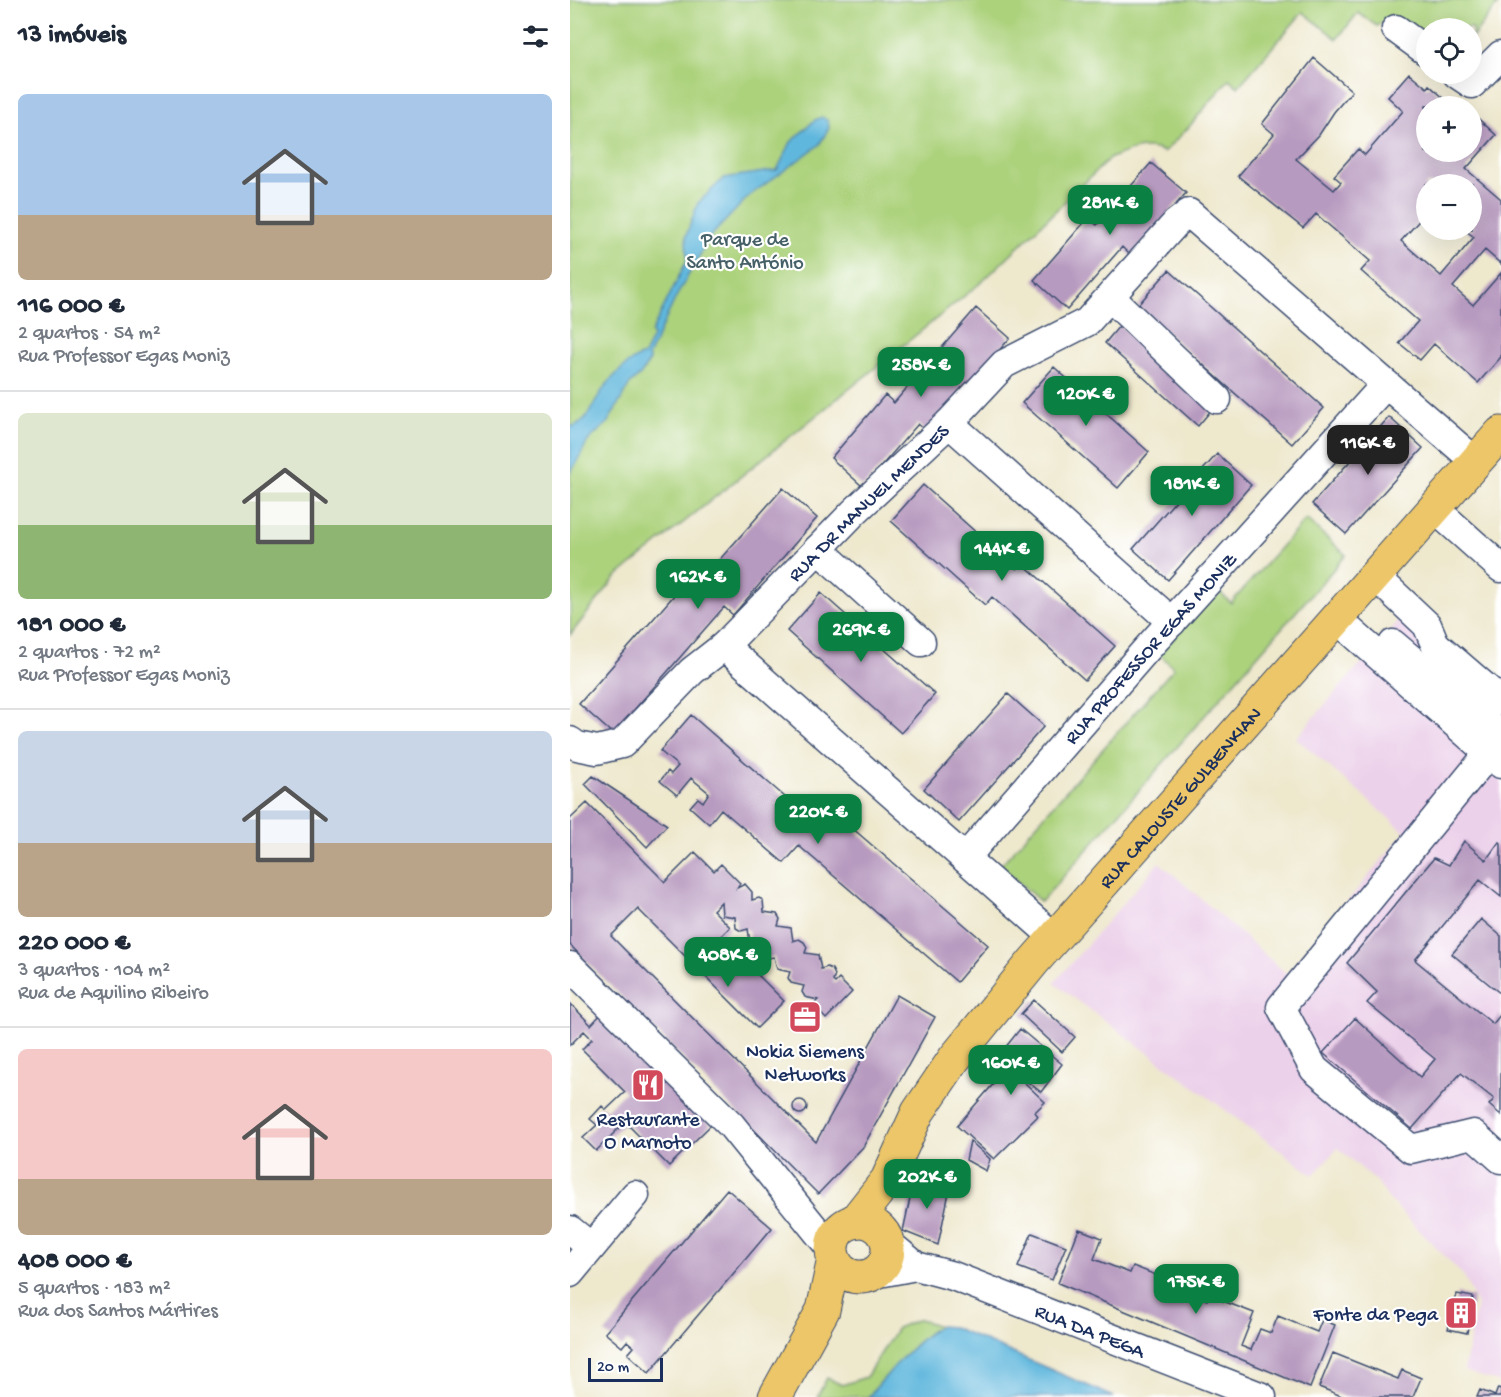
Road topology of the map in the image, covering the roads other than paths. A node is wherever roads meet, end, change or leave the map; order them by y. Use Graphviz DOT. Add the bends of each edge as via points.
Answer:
graph roads {
  1 [pos="1396,29"];
  2 [pos="1416,44"];
  3 [pos="1501,55"];
  4 [pos="1482,74"];
  5 [pos="1111,297"];
  6 [pos="1386,384"];
  7 [pos="1216,399"];
  8 [pos="950,423"];
  9 [pos="1501,433"];
  10 [pos="1476,462"];
  11 [pos="1435,509"];
  12 [pos="818,549"];
  13 [pos="1497,556"];
  14 [pos="1376,578"];
  15 [pos="1338,619"];
  16 [pos="1172,622"];
  17 [pos="1384,637"];
  18 [pos="921,642"];
  19 [pos="724,646"];
  20 [pos="1501,701"];
  21 [pos="570,741"];
  22 [pos="1497,751"];
  23 [pos="965,858"];
  24 [pos="1054,937"];
  25 [pos="570,966"];
  26 [pos="1501,1159"];
  27 [pos="887,1180"];
  28 [pos="635,1195"];
  29 [pos="580,1239"];
  30 [pos="841,1239"];
  31 [pos="886,1239"];
  32 [pos="916,1266"];
  33 [pos="570,1273"];
  34 [pos="870,1275"];
  35 [pos="823,1310"];
  36 [pos="776,1397"];
  37 [pos="1262,1397"];
  1 -- 2 [label="street"];
  3 -- 4 [label="street"];
  5 -- 6 [label="street, RUA DR MANUEL MENDES" via="1189,213"];
  5 -- 7 [label="street"];
  5 -- 8 [label="street, RUA DR MANUEL MENDES" via="1087,322 1004,364"];
  6 -- 10 [label="street"];
  6 -- 16 [label="street, RUA PROFESSOR EGAS MONIZ"];
  8 -- 12 [label="street, RUA DR MANUEL MENDES"];
  8 -- 16 [label="street"];
  9 -- 10 [label="main road, RUA CALOUSTE GULBENKIAN"];
  10 -- 11 [label="main road, RUA CALOUSTE GULBENKIAN"];
  11 -- 13 [label="street"];
  11 -- 14 [label="main road, RUA CALOUSTE GULBENKIAN"];
  12 -- 18 [label="street"];
  12 -- 19 [label="street, RUA DR MANUEL MENDES"];
  14 -- 15 [label="main road, RUA CALOUSTE GULBENKIAN"];
  14 -- 20 [label="street" via="1427,625 1435,644"];
  15 -- 22 [label="street"];
  15 -- 24 [label="main road, RUA CALOUSTE GULBENKIAN"];
  16 -- 23 [label="street, RUA PROFESSOR EGAS MONIZ"];
  17 -- 22 [label="street"];
  19 -- 21 [label="street, RUA DR MANUEL MENDES" via="692,671 622,744 597,750"];
  19 -- 23 [label="street"];
  22 -- 26 [label="street" via="1281,1007 1314,1069 1411,1149 1473,1134"];
  23 -- 24 [label="street"];
  24 -- 27 [label="main road, RUA CALOUSTE GULBENKIAN" via="954,1059 918,1112"];
  25 -- 30 [label="street" via="731,1125 800,1207"];
  27 -- 30 [label="main road, RUA CALOUSTE GULBENKIAN"];
  27 -- 31 [label="main road, RUA CALOUSTE GULBENKIAN"];
  28 -- 29 [label="street"];
  29 -- 33 [label="street"];
  30 -- 31 [label="main road" via="871,1223"];
  30 -- 34 [label="main road" via="846,1274"];
  30 -- 35 [label="main road"];
  31 -- 32 [label="street, RUA DA PEGA"];
  31 -- 34 [label="main road" via="886,1261"];
  32 -- 34 [label="street, RUA DA PEGA"];
  32 -- 37 [label="street, RUA DA PEGA" via="953,1276"];
  34 -- 35 [label="main road"];
  35 -- 36 [label="main road"];
}
